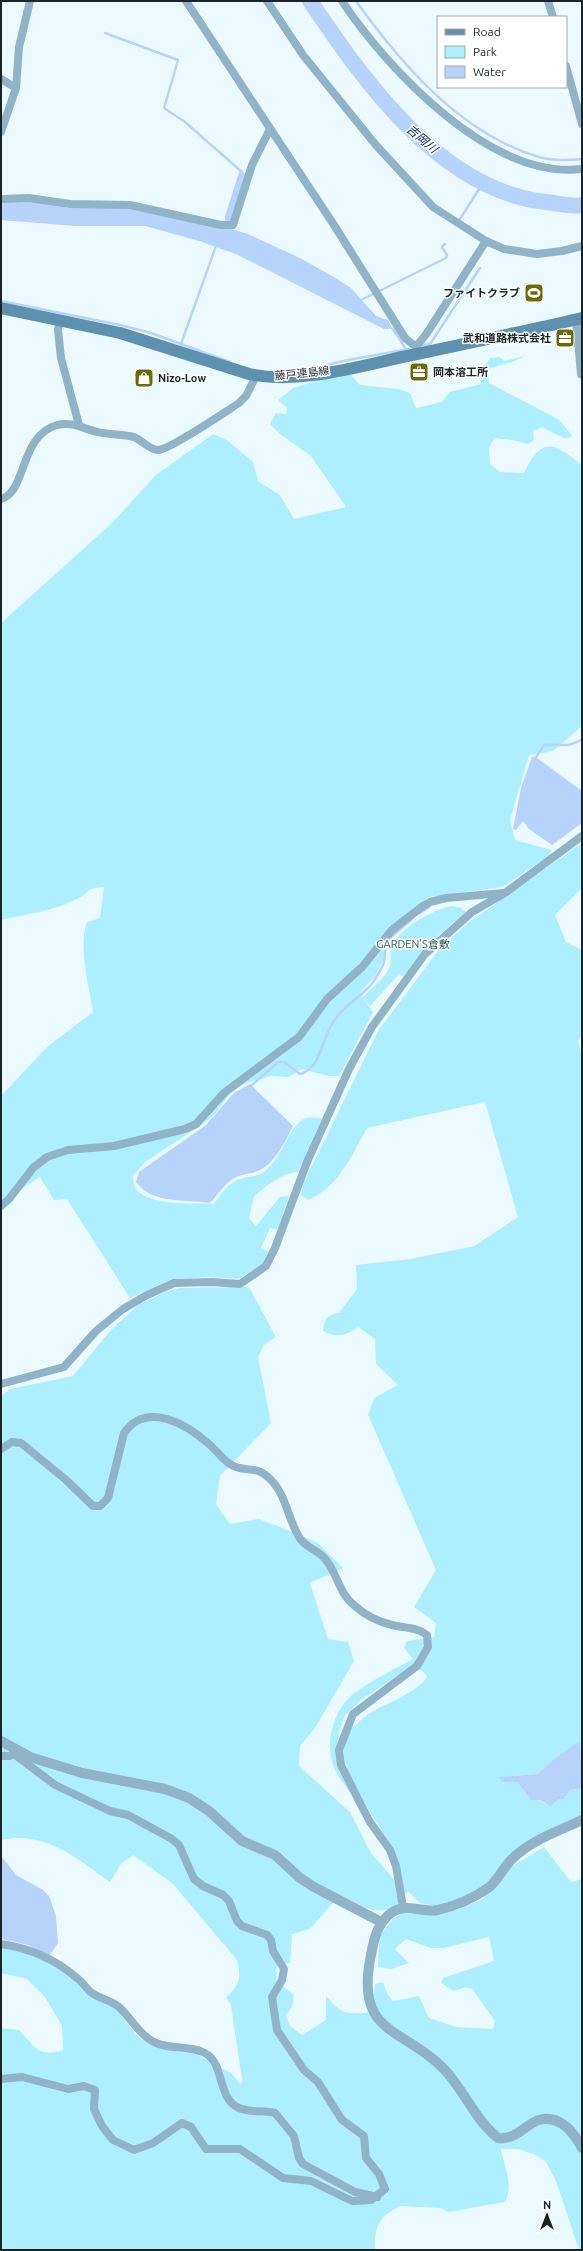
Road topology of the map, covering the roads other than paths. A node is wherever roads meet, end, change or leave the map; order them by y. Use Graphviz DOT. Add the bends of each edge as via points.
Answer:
graph roads {
  1 [pos="30,1"];
  2 [pos="186,1"];
  3 [pos="266,1"];
  4 [pos="342,1"];
  5 [pos="548,1"];
  6 [pos="553,16"];
  7 [pos="567,70"];
  8 [pos="1,79"];
  9 [pos="16,88"];
  10 [pos="582,124"];
  11 [pos="270,129"];
  12 [pos="1,132"];
  13 [pos="582,169"];
  14 [pos="1,199"];
  15 [pos="486,241"];
  16 [pos="582,246"];
  17 [pos="1,308"];
  18 [pos="579,318"];
  19 [pos="60,320"];
  20 [pos="417,350"];
  21 [pos="582,374"];
  22 [pos="256,376"];
  23 [pos="79,425"];
  24 [pos="1,499"];
  25 [pos="582,836"];
  26 [pos="506,893"];
  27 [pos="1,1206"];
  28 [pos="1,1384"];
  29 [pos="1,1449"];
  30 [pos="1,1741"];
  31 [pos="15,1752"];
  32 [pos="1,1756"];
  33 [pos="582,1820"];
  34 [pos="403,1907"];
  35 [pos="381,1922"];
  36 [pos="1,1944"];
  37 [pos="1,2079"];
  38 [pos="582,2148"];
  39 [pos="378,2197"];
  1 -- 9 [label="street" via="19,47"];
  2 -- 11 [label="street"];
  3 -- 15 [label="street" via="303,55 407,180 433,207"];
  4 -- 13 [label="street" via="384,56 427,98 477,138 508,156 536,166 567,171"];
  5 -- 6 [label="street"];
  7 -- 10 [label="street"];
  8 -- 9 [label="street"];
  9 -- 12 [label="street"];
  11 -- 14 [label="street" via="252,166 233,225 130,205 70,204 29,198"];
  11 -- 20 [label="street" via="405,338"];
  15 -- 16 [label="street" via="504,250 537,254"];
  15 -- 20 [label="street"];
  17 -- 19 [label="main road, 藤戸連島線"];
  18 -- 20 [label="main road, 藤戸連島線"];
  18 -- 21 [label="street"];
  19 -- 22 [label="main road, 藤戸連島線" via="147,340"];
  19 -- 23 [label="street" via="58,330 61,358"];
  20 -- 22 [label="main road, 藤戸連島線" via="307,375"];
  22 -- 23 [label="street" via="246,396 239,403 174,444 160,450 151,448 135,437 98,432"];
  23 -- 24 [label="street" via="58,425 44,431 30,450 16,487 6,498"];
  25 -- 26 [label="street"];
  26 -- 27 [label="street" via="446,898 423,906 392,930 362,967 327,999 299,1037 224,1093 196,1124 114,1146 68,1150 47,1157 33,1168 9,1200"];
  26 -- 28 [label="street" via="472,912 425,954 372,1027 349,1069 306,1162 266,1266 240,1284 174,1283 147,1295 123,1309 96,1331 64,1367"];
  29 -- 34 [label="street" via="12,1442 21,1443 66,1479 93,1506 100,1506 108,1498 124,1433 130,1425 156,1416 176,1421 209,1444 230,1464 239,1468 260,1470 272,1480 299,1537 326,1560 344,1596 355,1607 376,1620 421,1630 427,1635 428,1647 417,1666 353,1714 340,1750 341,1765 370,1822 390,1850 396,1866"];
  30 -- 31 [label="street"];
  31 -- 32 [label="street" via="10,1756"];
  31 -- 35 [label="street" via="82,1773 165,1789 189,1798 210,1810 242,1841 275,1855 314,1887"];
  31 -- 39 [label="street" via="55,1785 110,1811 128,1815 172,1839 179,1845 194,1879 226,1898 232,1914 242,1926 267,1935 284,1969 282,1980 272,1997 277,2030 304,2070 318,2082 342,2120 364,2136 366,2158 380,2174 385,2185 385,2189"];
  33 -- 34 [label="street" via="533,1844 511,1860 489,1888 436,1910"];
  34 -- 35 [label="street"];
  35 -- 38 [label="street" via="375,1935 369,1963 368,1991 374,2012 383,2026 444,2069 480,2119 498,2138 507,2139 539,2120 551,2120 564,2124 575,2135"];
  36 -- 39 [label="street" via="23,1947 68,1970 93,1994 118,2006 153,2042 199,2051 209,2056 229,2102 250,2111 275,2114 294,2136 303,2164 356,2192"];
  37 -- 39 [label="street" via="22,2077 62,2088 84,2086 95,2090 94,2109 102,2126 113,2140 134,2150 153,2143 182,2122 191,2128 206,2149 240,2149 283,2178 311,2181 352,2201 364,2202"];
}
